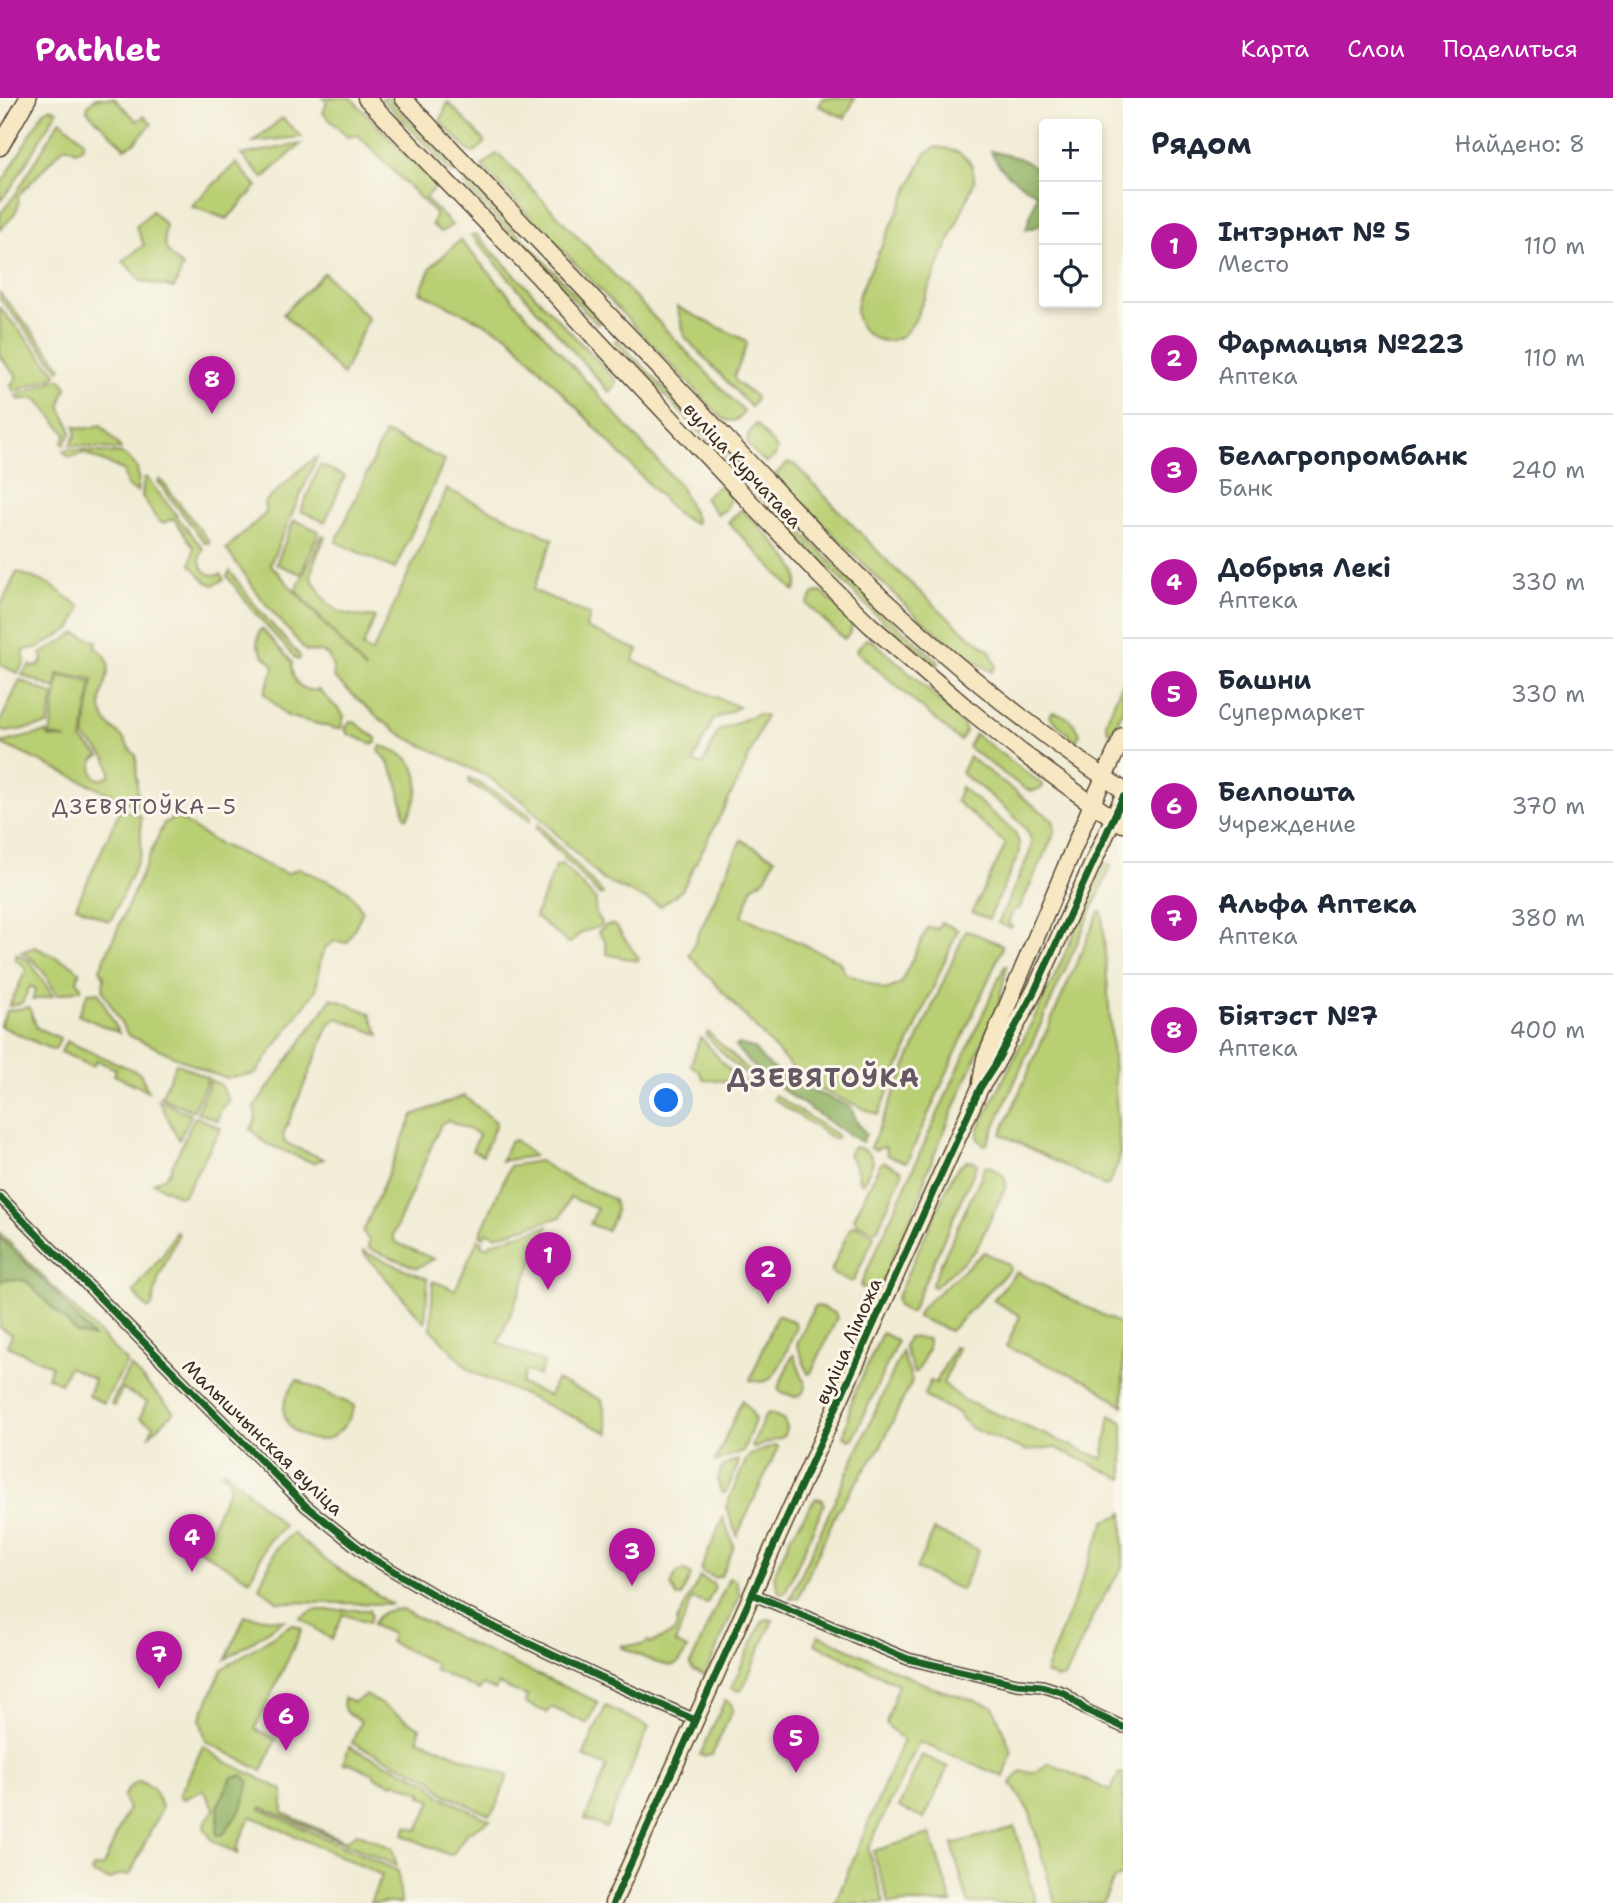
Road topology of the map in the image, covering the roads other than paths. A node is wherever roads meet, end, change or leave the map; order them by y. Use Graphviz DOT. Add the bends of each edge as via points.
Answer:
graph roads {
  1 [pos="28,98"];
  2 [pos="366,98"];
  3 [pos="403,98"];
  4 [pos="0,147"];
  5 [pos="617,322"];
  6 [pos="597,340"];
  7 [pos="1123,736"];
  8 [pos="1104,778"];
  9 [pos="1123,790"];
  10 [pos="1123,797"];
  11 [pos="1092,804"];
  12 [pos="1118,821"];
  13 [pos="980,1088"];
  14 [pos="0,1197"];
  15 [pos="752,1594"];
  16 [pos="695,1720"];
  17 [pos="1123,1727"];
  18 [pos="613,1903"];
  1 -- 4 [label="main road"];
  2 -- 6 [label="main road, вуліца Курчатава"];
  3 -- 5 [label="main road, вуліца Курчатава"];
  5 -- 6 [label="main road"];
  5 -- 8 [label="main road, вуліца Курчатава" via="887,604 978,682"];
  6 -- 11 [label="main road, вуліца Курчатава" via="870,625 1021,752"];
  7 -- 8 [label="main road, вуліца Ліможа"];
  8 -- 9 [label="main road, вуліца Курчатава"];
  8 -- 11 [label="main road, вуліца Ліможа"];
  10 -- 12 [label="main road, вуліца Ліможа"];
  11 -- 12 [label="main road, вуліца Курчатава"];
  11 -- 13 [label="main road, вуліца Ліможа" via="985,1059"];
  12 -- 13 [label="main road, вуліца Ліможа" via="1035,990"];
  13 -- 15 [label="main road, вуліца Ліможа"];
  14 -- 16 [label="street, Малышчынская вуліца" via="306,1506 370,1557 461,1611"];
  15 -- 16 [label="main road, вуліца Ліможа"];
  15 -- 17 [label="street" via="908,1659 1064,1693 1086,1710"];
  16 -- 18 [label="main road, вуліца Ліможа"];
}
